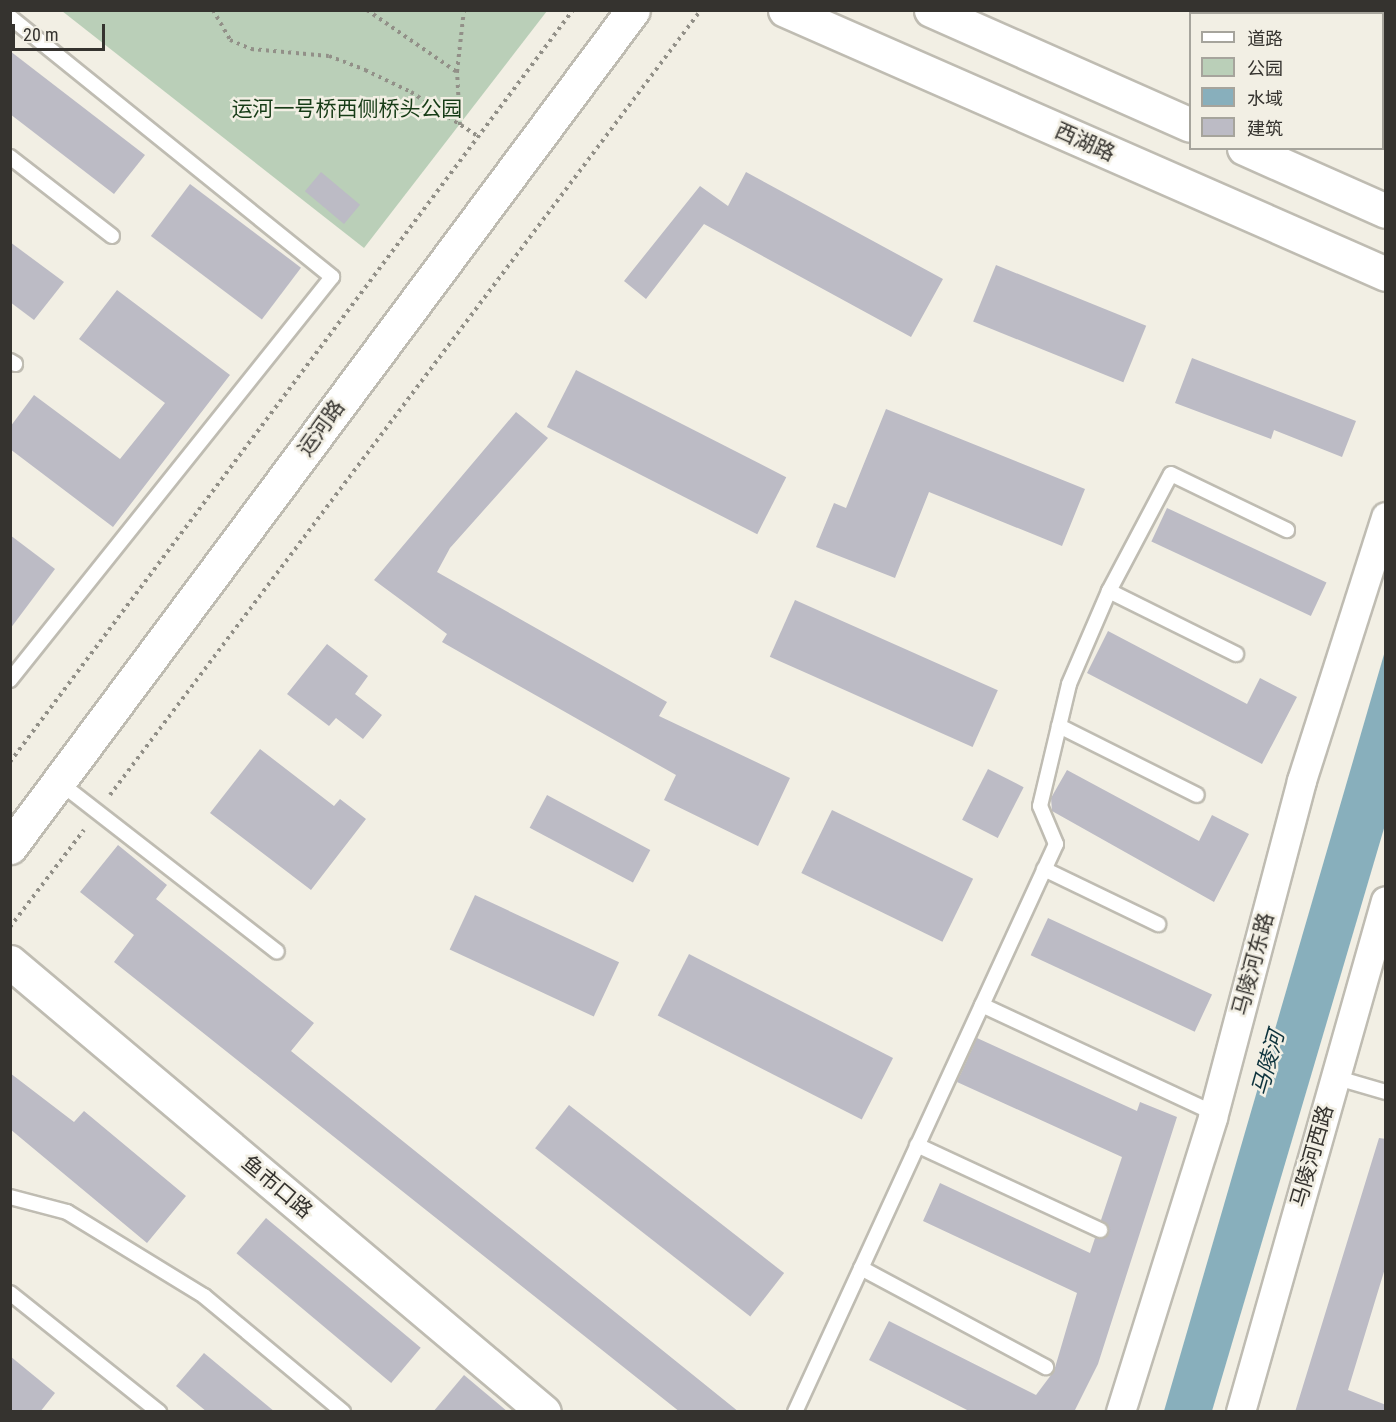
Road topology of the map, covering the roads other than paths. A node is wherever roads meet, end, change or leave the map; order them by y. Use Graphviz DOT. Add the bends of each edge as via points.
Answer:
graph roads {
  1 [pos="633,10"];
  2 [pos="785,10"];
  3 [pos="931,10"];
  4 [pos="10,17"];
  5 [pos="1189,124"];
  6 [pos="1249,150"];
  7 [pos="10,157"];
  8 [pos="1386,211"];
  9 [pos="112,236"];
  10 [pos="1386,274"];
  11 [pos="1386,518"];
  12 [pos="1287,530"];
  13 [pos="1108,591"];
  14 [pos="1236,654"];
  15 [pos="10,680"];
  16 [pos="1059,726"];
  17 [pos="59,782"];
  18 [pos="1197,795"];
  19 [pos="10,848"];
  20 [pos="1044,869"];
  21 [pos="1386,901"];
  22 [pos="1158,924"];
  23 [pos="277,952"];
  24 [pos="10,962"];
  25 [pos="982,1005"];
  26 [pos="1334,1077"];
  27 [pos="1386,1092"];
  28 [pos="1214,1113"];
  29 [pos="917,1145"];
  30 [pos="10,1197"];
  31 [pos="1100,1230"];
  32 [pos="861,1268"];
  33 [pos="10,1293"];
  34 [pos="1046,1367"];
  35 [pos="159,1412"];
  36 [pos="343,1412"];
  37 [pos="544,1412"];
  38 [pos="795,1412"];
  39 [pos="1121,1412"];
  40 [pos="1241,1412"];
  1 -- 17 [label="street, 运河路"];
  2 -- 10 [label="street, 西湖路"];
  3 -- 5 [label="street"];
  4 -- 15 [label="lane" via="332,277"];
  6 -- 8 [label="street"];
  7 -- 9 [label="lane"];
  11 -- 28 [label="street, 马陵河东路" via="1302,781"];
  12 -- 13 [label="lane" via="1171,474"];
  13 -- 14 [label="lane"];
  13 -- 16 [label="lane" via="1069,684"];
  16 -- 18 [label="lane"];
  16 -- 20 [label="lane" via="1040,806 1056,844"];
  17 -- 19 [label="street, 运河路"];
  17 -- 23 [label="lane"];
  20 -- 22 [label="lane"];
  20 -- 25 [label="lane"];
  21 -- 26 [label="street, 马陵河西路"];
  24 -- 37 [label="street, 鱼市口路"];
  25 -- 28 [label="lane"];
  25 -- 29 [label="lane"];
  26 -- 27 [label="lane"];
  26 -- 40 [label="street, 马陵河西路"];
  28 -- 39 [label="street, 马陵河东路"];
  29 -- 31 [label="lane"];
  29 -- 32 [label="lane"];
  30 -- 36 [label="lane" via="67,1212 204,1296"];
  32 -- 34 [label="lane"];
  32 -- 38 [label="lane"];
  33 -- 35 [label="lane"];
}
